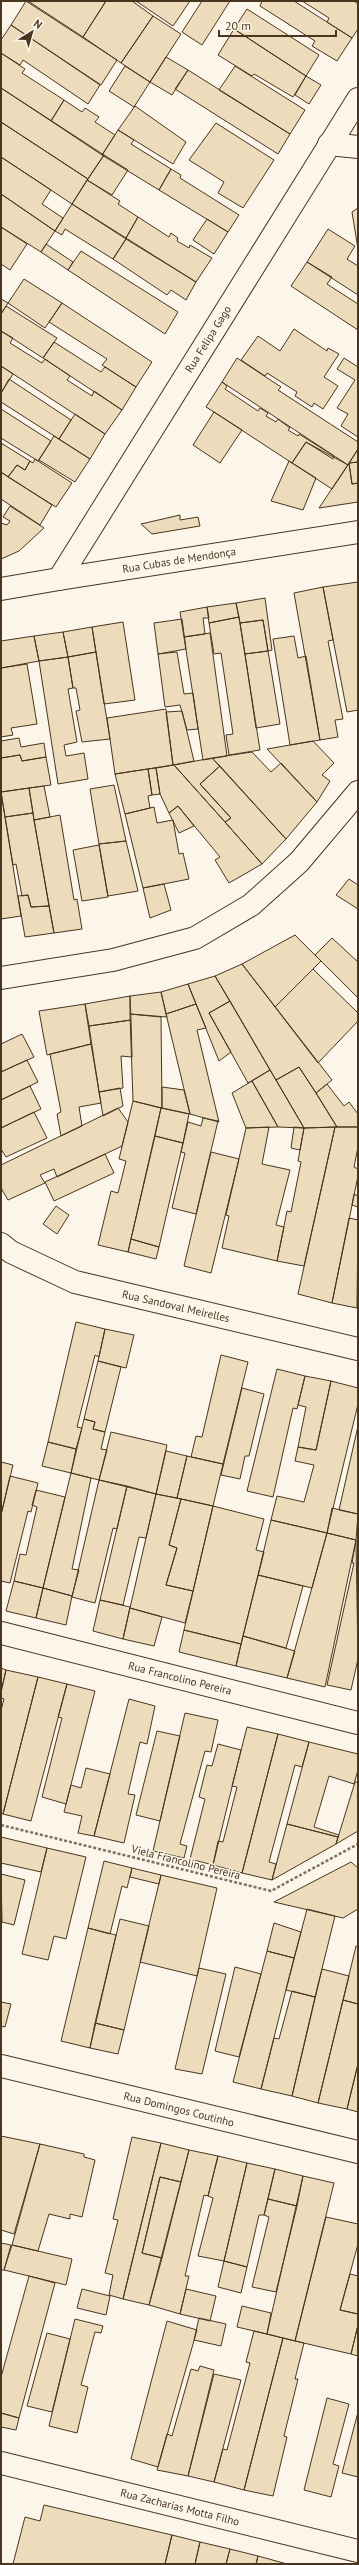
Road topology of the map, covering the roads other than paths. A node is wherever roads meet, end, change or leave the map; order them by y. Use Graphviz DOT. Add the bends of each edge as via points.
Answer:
graph roads {
  1 [pos="358,99"];
  2 [pos="329,144"];
  3 [pos="358,147"];
  4 [pos="358,532"];
  5 [pos="59,579"];
  6 [pos="1,589"];
  7 [pos="358,792"];
  8 [pos="1,978"];
  9 [pos="1,1244"];
  10 [pos="358,1349"];
  11 [pos="1,1633"];
  12 [pos="358,1723"];
  13 [pos="1,2066"];
  14 [pos="358,2152"];
  15 [pos="1,2463"];
  16 [pos="358,2551"];
  1 -- 2 [label="street, Rua Felipa Gago"];
  2 -- 3 [label="street"];
  2 -- 5 [label="street, Rua Felipa Gago"];
  4 -- 5 [label="street, Rua Cubas de Mendonça"];
  5 -- 6 [label="street, Rua Cubas de Mendonça"];
  7 -- 8 [label="street" via="299,862 251,905 195,938 113,960"];
  9 -- 10 [label="street, Rua Sandoval Meirelles" via="11,1252 75,1282"];
  11 -- 12 [label="street, Rua Francolino Pereira"];
  13 -- 14 [label="street, Rua Domingos Coutinho"];
  15 -- 16 [label="street, Rua Zacharias Motta Filho"];
}
